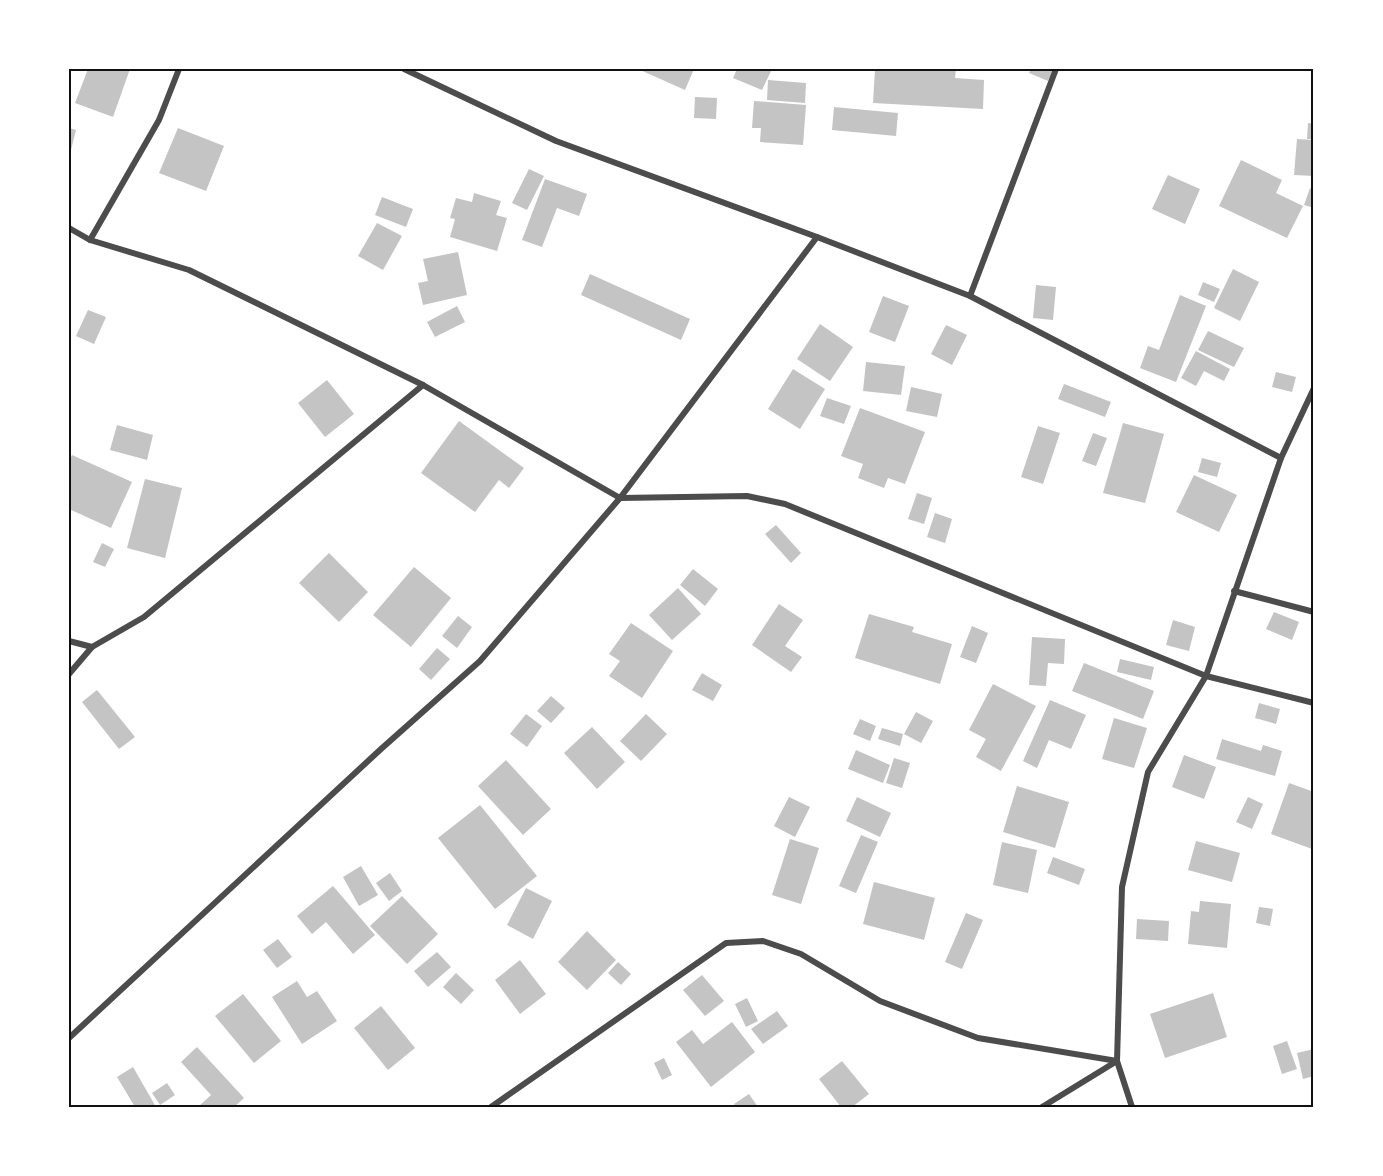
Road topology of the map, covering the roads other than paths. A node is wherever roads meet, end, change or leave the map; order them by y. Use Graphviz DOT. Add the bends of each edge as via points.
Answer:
graph roads {
  1 [pos="179,69"];
  2 [pos="404,69"];
  3 [pos="1056,69"];
  4 [pos="69,228"];
  5 [pos="817,237"];
  6 [pos="90,240"];
  7 [pos="970,296"];
  8 [pos="423,385"];
  9 [pos="1314,388"];
  10 [pos="1281,458"];
  11 [pos="620,498"];
  12 [pos="1234,591"];
  13 [pos="1314,612"];
  14 [pos="69,641"];
  15 [pos="92,647"];
  16 [pos="69,674"];
  17 [pos="1206,676"];
  18 [pos="1314,703"];
  19 [pos="69,1038"];
  20 [pos="1117,1061"];
  21 [pos="491,1107"];
  22 [pos="1041,1107"];
  23 [pos="1131,1107"];
  1 -- 6 [label="street" via="159,120"];
  2 -- 5 [label="street" via="556,141"];
  3 -- 7 [label="street"];
  4 -- 6 [label="street"];
  5 -- 7 [label="street"];
  5 -- 11 [label="street"];
  6 -- 8 [label="street" via="189,270"];
  7 -- 10 [label="street"];
  8 -- 11 [label="street"];
  8 -- 15 [label="street" via="144,617"];
  9 -- 10 [label="street"];
  10 -- 12 [label="street"];
  11 -- 17 [label="street" via="747,496 785,504"];
  11 -- 19 [label="street" via="480,661"];
  12 -- 13 [label="street"];
  12 -- 17 [label="street"];
  14 -- 15 [label="street"];
  15 -- 16 [label="street"];
  17 -- 18 [label="street"];
  17 -- 20 [label="street" via="1148,772 1122,887"];
  20 -- 21 [label="street" via="978,1038 879,1001 801,954 763,941 726,943"];
  20 -- 22 [label="street"];
  20 -- 23 [label="street"];
}
